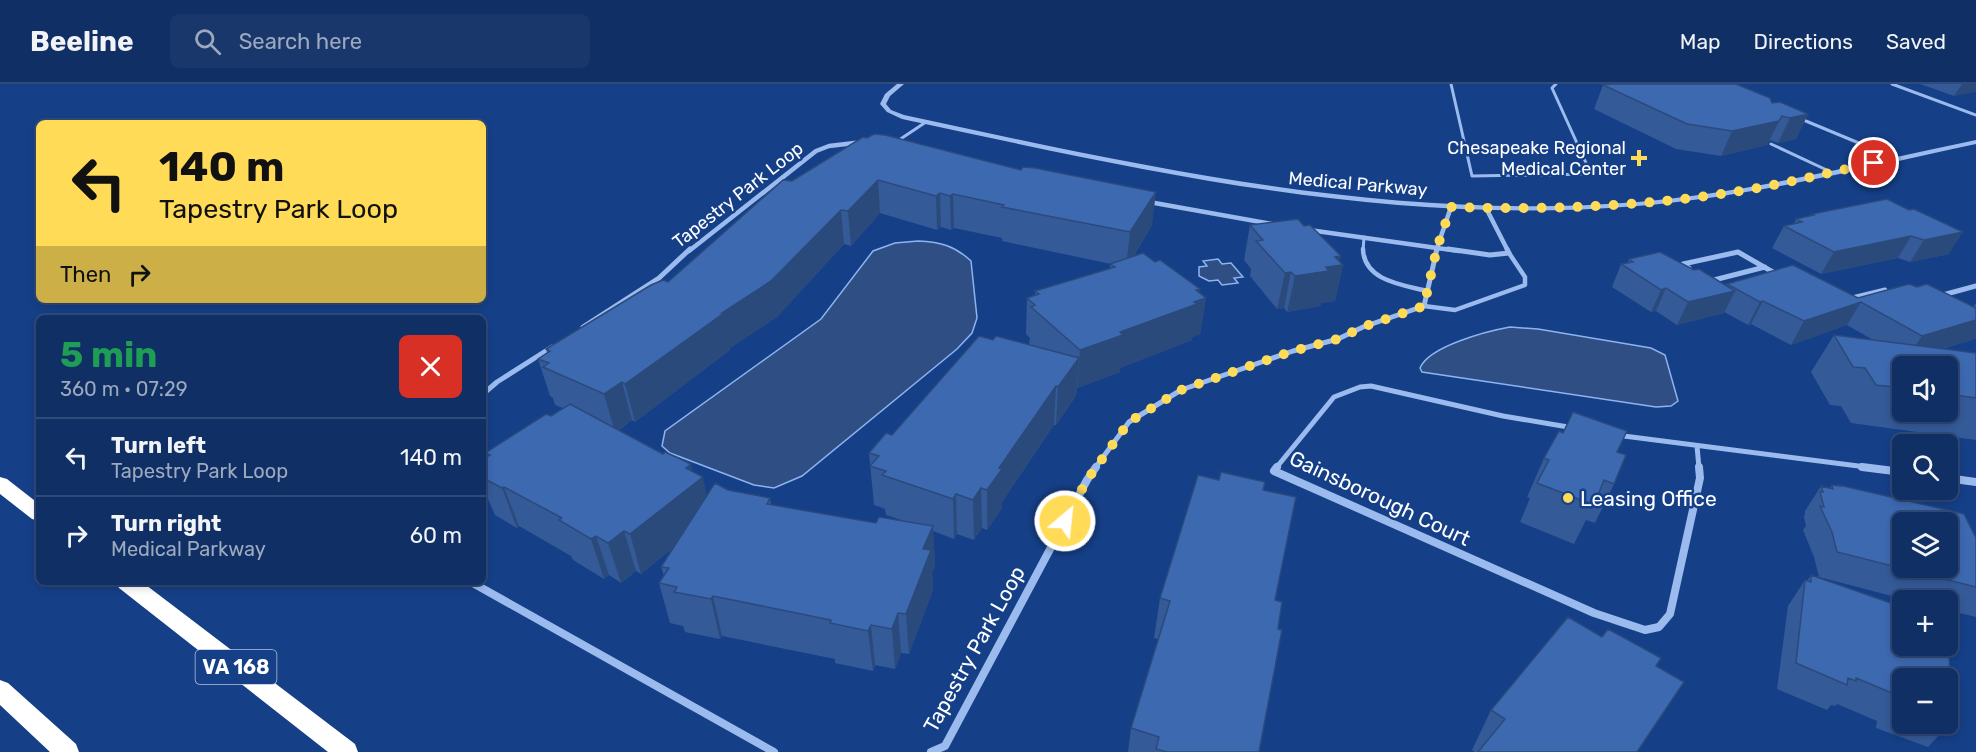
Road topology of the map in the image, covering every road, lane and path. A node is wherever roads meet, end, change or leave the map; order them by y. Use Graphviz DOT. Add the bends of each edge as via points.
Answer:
graph roads {
  1 [pos="901,84"];
  2 [pos="1450,84"];
  3 [pos="1556,84"];
  4 [pos="1892,84"];
  5 [pos="1976,115"];
  6 [pos="1797,117"];
  7 [pos="926,122"];
  8 [pos="871,141"];
  9 [pos="1976,142"];
  10 [pos="894,144"];
  11 [pos="1771,144"];
  12 [pos="905,147"];
  13 [pos="1895,158"];
  14 [pos="1832,172"];
  15 [pos="1147,201"];
  16 [pos="1451,207"];
  17 [pos="1486,208"];
  18 [pos="1279,225"];
  19 [pos="1300,228"];
  20 [pos="1364,237"];
  21 [pos="1437,248"];
  22 [pos="1509,253"];
  23 [pos="1765,267"];
  24 [pos="1692,270"];
  25 [pos="1701,275"];
  26 [pos="1783,277"];
  27 [pos="1976,286"];
  28 [pos="1427,291"];
  29 [pos="1896,291"];
  30 [pos="1930,298"];
  31 [pos="1843,300"];
  32 [pos="1424,306"];
  33 [pos="572,334"];
  34 [pos="554,346"];
  35 [pos="486,391"];
  36 [pos="1583,429"];
  37 [pos="1606,433"];
  38 [pos="1697,446"];
  39 [pos="1892,471"];
  40 [pos="1958,480"];
  41 [pos="1976,482"];
  42 [pos="0,483"];
  43 [pos="36,512"];
  44 [pos="131,585"];
  45 [pos="476,585"];
  46 [pos="0,690"];
  47 [pos="67,752"];
  48 [pos="346,752"];
  49 [pos="774,752"];
  50 [pos="931,752"];
  1 -- 7 [label="street, Medical Parkway" via="887,95 884,108"];
  2 -- 3 [label="lane" via="1472,176 1591,174 1552,88"];
  4 -- 5 [label="lane"];
  6 -- 13 [label="lane"];
  7 -- 10 [label="lane"];
  7 -- 16 [label="street, Medical Parkway" via="1237,186"];
  8 -- 33 [label="street, Tapestry Park Loop" via="828,146 816,152 694,246 659,278"];
  9 -- 13 [label="street, Medical Parkway"];
  10 -- 12 [label="street"];
  11 -- 14 [label="lane"];
  13 -- 14 [label="street, Medical Parkway"];
  14 -- 17 [label="street, Medical Parkway" via="1680,199"];
  15 -- 18 [label="street"];
  16 -- 17 [label="street, Medical Parkway"];
  16 -- 21 [label="street"];
  17 -- 22 [label="street"];
  19 -- 20 [label="street"];
  20 -- 21 [label="street"];
  20 -- 28 [label="lane" via="1364,260 1370,268 1381,277"];
  21 -- 22 [label="street" via="1490,255"];
  21 -- 28 [label="street"];
  22 -- 32 [label="lane" via="1525,277 1524,285 1455,310"];
  23 -- 24 [label="street" via="1738,252 1683,264"];
  23 -- 25 [label="street" via="1710,281"];
  23 -- 26 [label="street"];
  27 -- 30 [label="street"];
  28 -- 32 [label="street"];
  29 -- 31 [label="street"];
  32 -- 50 [label="street, Tapestry Park Loop" via="1338,339 1181,390 1129,422 1087,480 945,746"];
  34 -- 35 [label="street"];
  36 -- 38 [label="street, Gainsborough Court" via="1503,416 1382,388 1360,387 1334,397 1274,471 1594,613 1645,630 1659,627 1670,614 1700,478"];
  37 -- 38 [label="street"];
  38 -- 39 [label="street"];
  40 -- 41 [label="street"];
  42 -- 43 [label="highway"];
  44 -- 48 [label="highway, VA 168"];
  45 -- 49 [label="street"];
  46 -- 47 [label="highway"];
}
